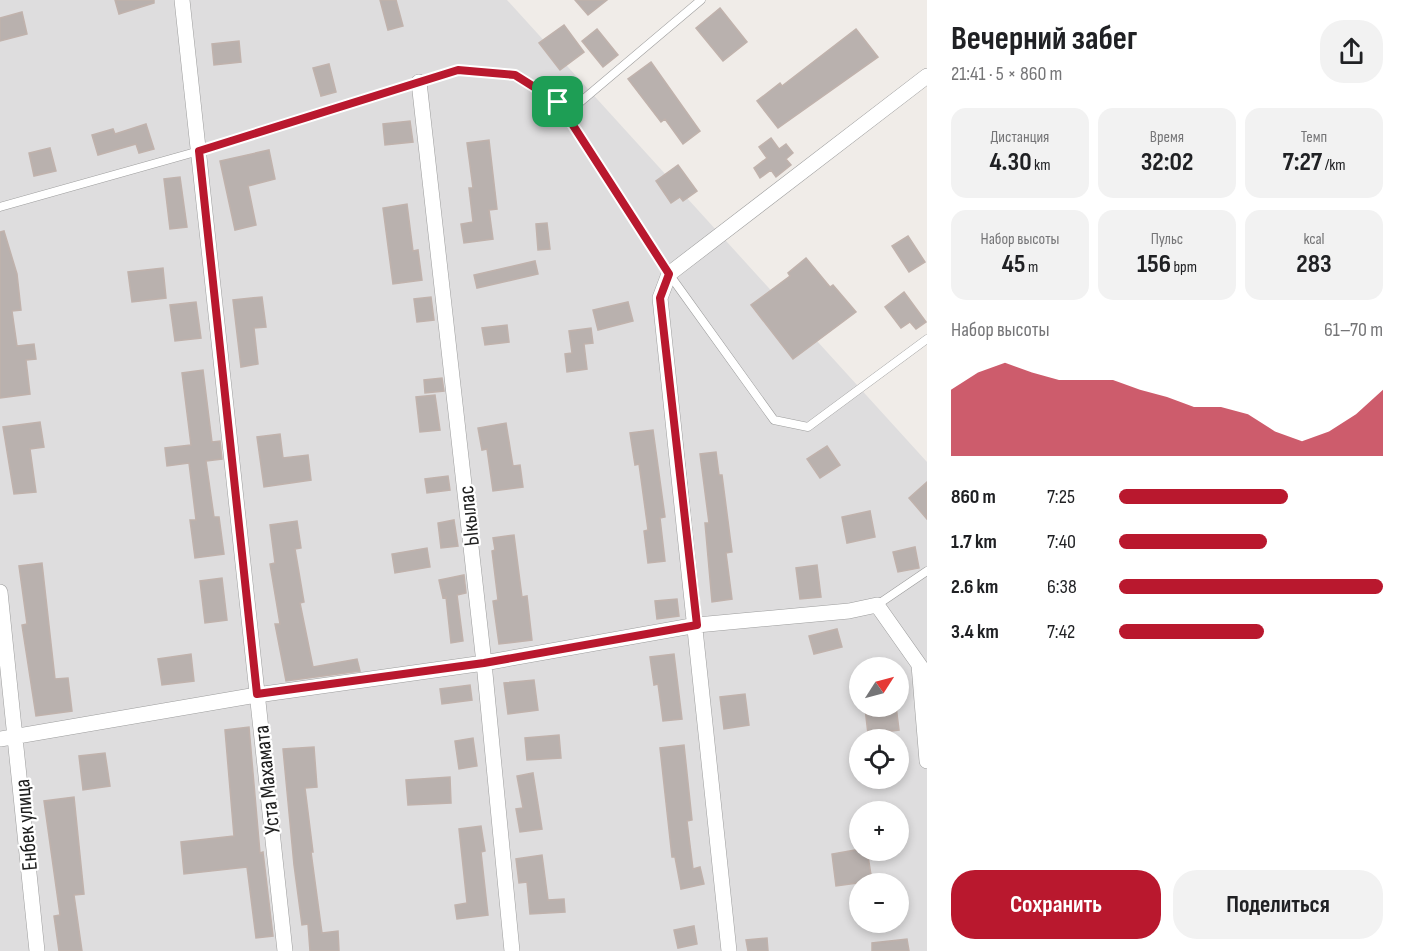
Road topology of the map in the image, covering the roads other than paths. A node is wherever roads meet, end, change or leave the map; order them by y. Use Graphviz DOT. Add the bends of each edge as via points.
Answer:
graph roads {
  1 [pos="182,0"];
  2 [pos="700,0"];
  3 [pos="927,76"];
  4 [pos="419,82"];
  5 [pos="566,114"];
  6 [pos="199,151"];
  7 [pos="0,207"];
  8 [pos="669,274"];
  9 [pos="927,339"];
  10 [pos="927,571"];
  11 [pos="0,592"];
  12 [pos="877,605"];
  13 [pos="697,625"];
  14 [pos="484,663"];
  15 [pos="923,670"];
  16 [pos="257,694"];
  17 [pos="16,736"];
  18 [pos="0,739"];
  19 [pos="927,761"];
  20 [pos="37,951"];
  21 [pos="285,951"];
  22 [pos="512,951"];
  23 [pos="729,951"];
  1 -- 6 [label="street, Уста Махамата"];
  2 -- 5 [label="lane"];
  3 -- 8 [label="street"];
  4 -- 5 [label="lane" via="458,70 515,75 558,102"];
  4 -- 6 [label="lane"];
  4 -- 14 [label="street, Ыкылас"];
  5 -- 8 [label="lane"];
  6 -- 7 [label="lane"];
  6 -- 16 [label="street, Уста Махамата"];
  8 -- 9 [label="lane" via="774,420 808,427"];
  8 -- 13 [label="street" via="660,298"];
  10 -- 12 [label="lane"];
  11 -- 17 [label="street, Енбек улица"];
  12 -- 13 [label="street"];
  12 -- 15 [label="street"];
  13 -- 14 [label="street"];
  13 -- 23 [label="street"];
  14 -- 16 [label="street"];
  14 -- 22 [label="street, Ыкылас"];
  15 -- 19 [label="street"];
  16 -- 17 [label="street"];
  16 -- 21 [label="street, Уста Махамата"];
  17 -- 18 [label="street"];
  17 -- 20 [label="street, Енбек улица"];
}
